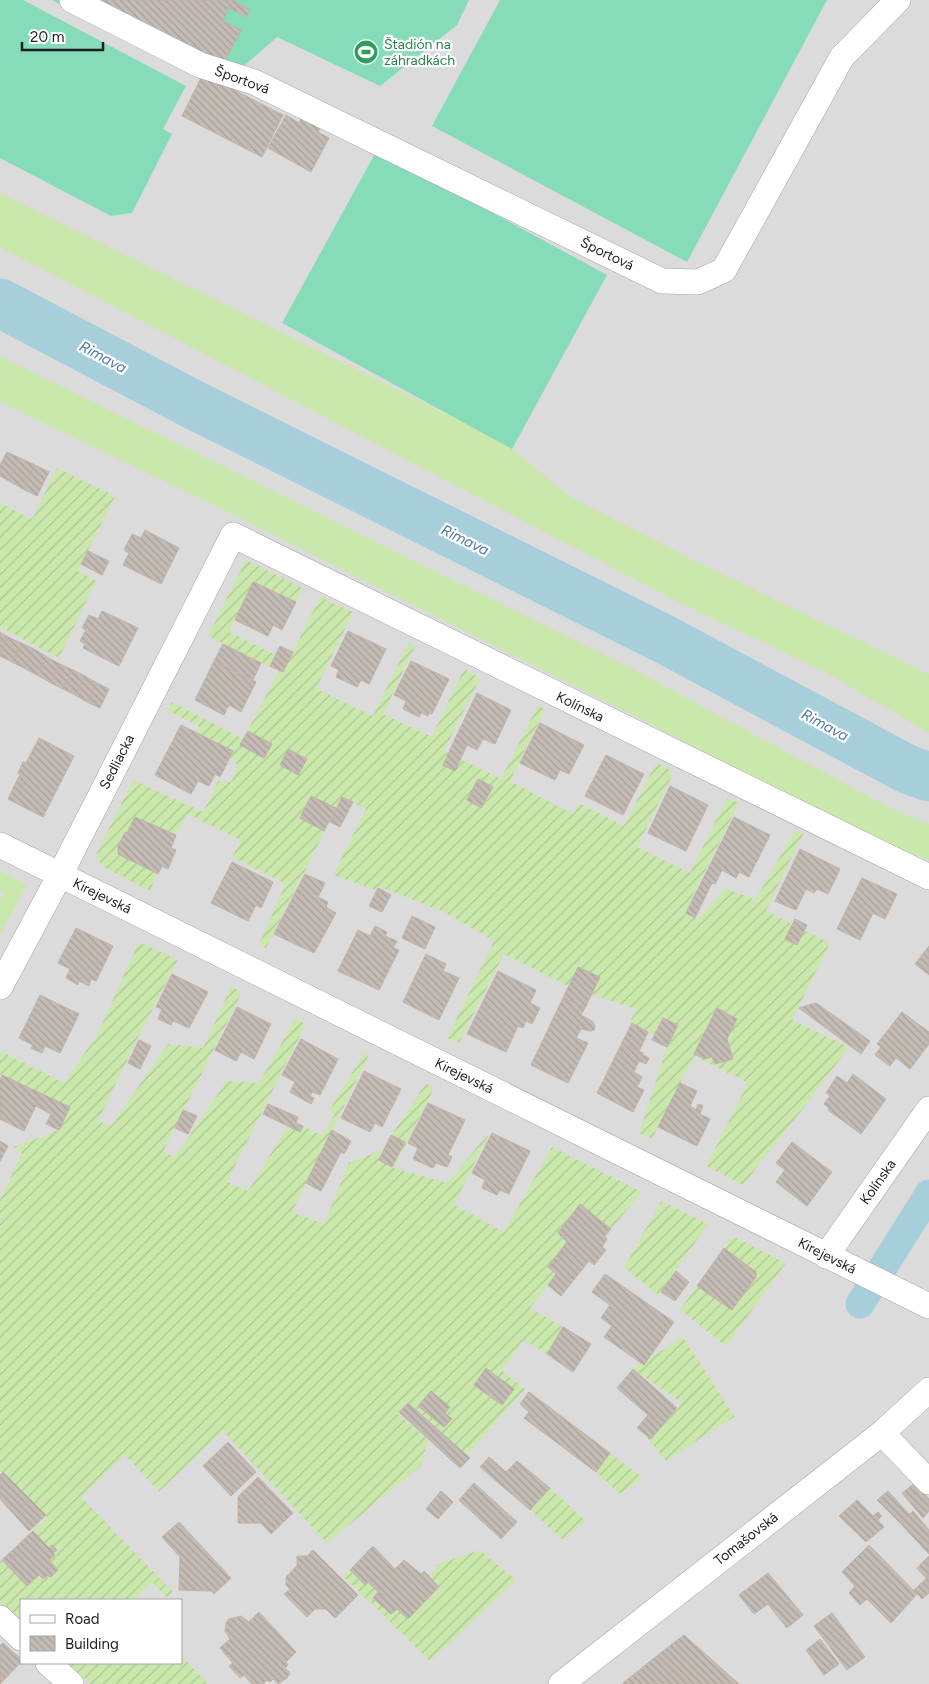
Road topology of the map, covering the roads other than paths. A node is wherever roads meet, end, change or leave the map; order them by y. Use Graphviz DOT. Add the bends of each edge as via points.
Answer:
graph roads {
  1 [pos="72,0"];
  2 [pos="898,0"];
  3 [pos="233,535"];
  4 [pos="0,845"];
  5 [pos="60,875"];
  6 [pos="929,877"];
  7 [pos="0,987"];
  8 [pos="929,1109"];
  9 [pos="826,1256"];
  10 [pos="929,1306"];
  11 [pos="929,1390"];
  12 [pos="882,1433"];
  13 [pos="929,1482"];
  14 [pos="0,1618"];
  15 [pos="20,1637"];
  16 [pos="49,1664"];
  17 [pos="71,1684"];
  18 [pos="561,1684"];
  1 -- 2 [label="street, Športová" via="200,66 254,82 662,281 698,282 724,270 842,57"];
  3 -- 5 [label="street, Sedliacka"];
  3 -- 6 [label="street, Kolínska"];
  4 -- 5 [label="street, Kirejevská"];
  5 -- 7 [label="street, Sedliacka"];
  5 -- 9 [label="street, Kirejevská"];
  8 -- 9 [label="street, Kolínska"];
  9 -- 10 [label="street, Kirejevská"];
  11 -- 12 [label="street, Tomašovská"];
  12 -- 13 [label="street"];
  12 -- 18 [label="street, Tomašovská"];
  14 -- 15 [label="street"];
  16 -- 17 [label="street"];
}
